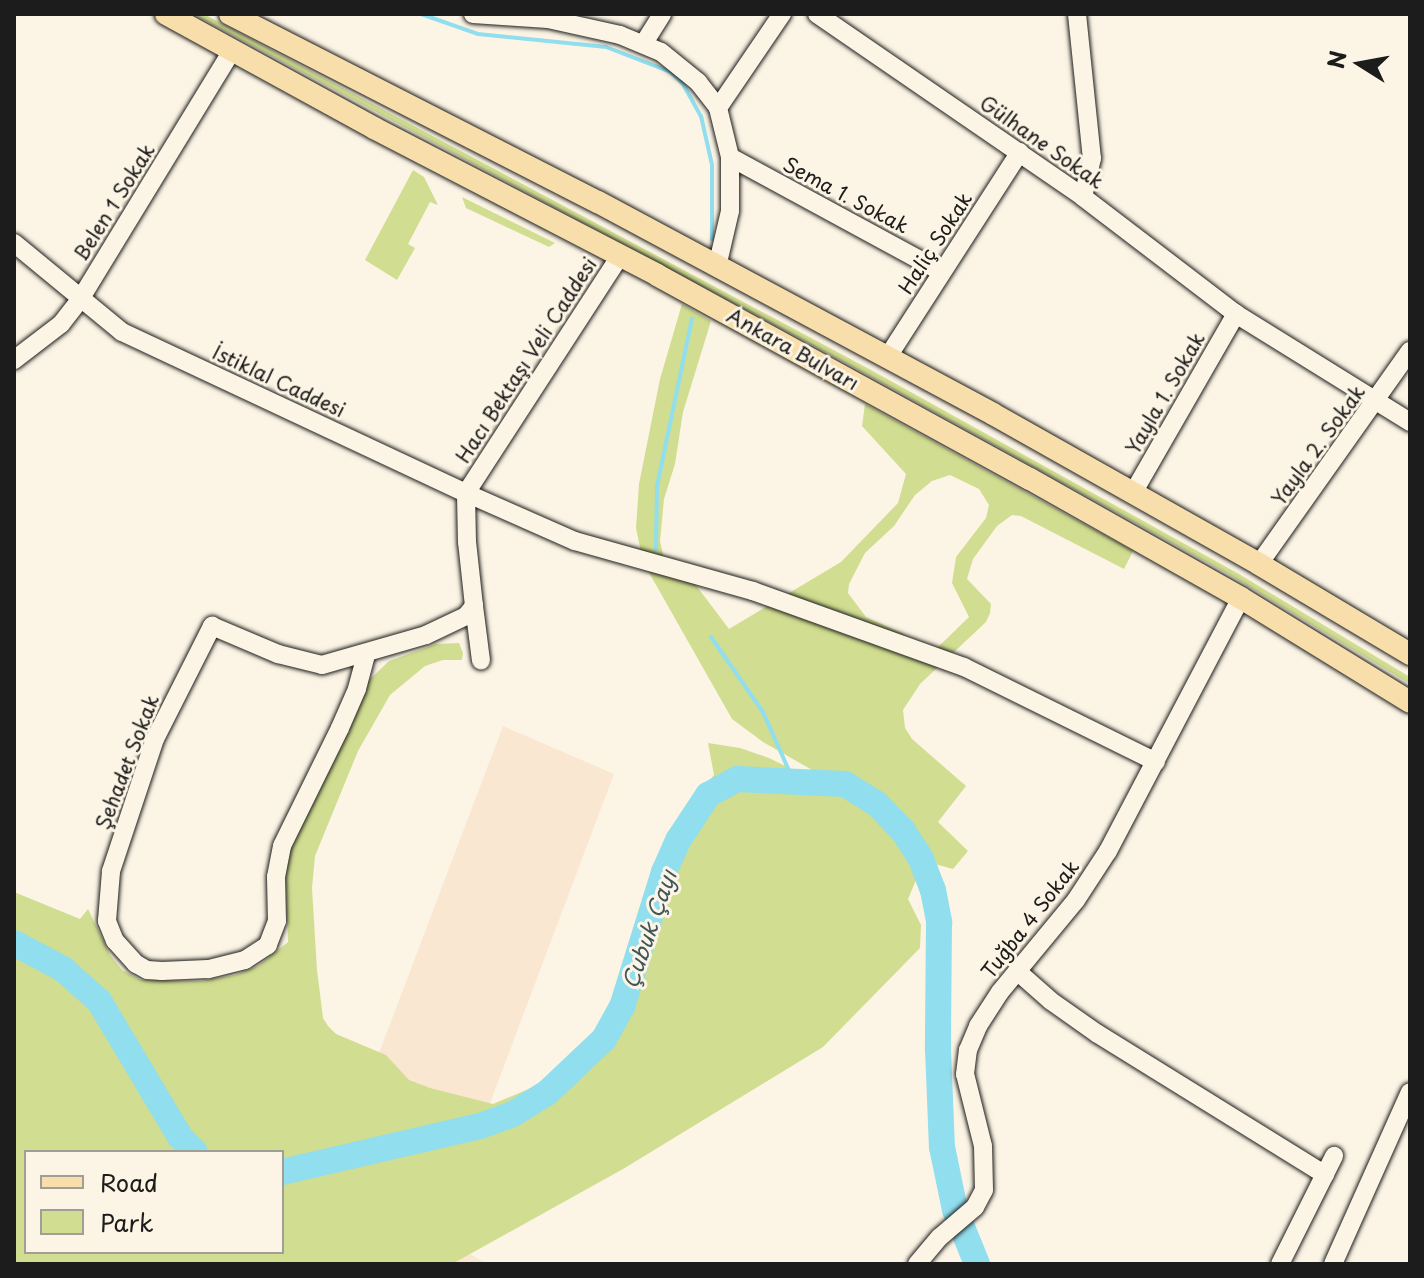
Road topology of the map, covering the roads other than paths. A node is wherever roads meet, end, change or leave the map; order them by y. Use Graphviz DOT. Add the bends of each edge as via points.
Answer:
graph roads {
  1 [pos="166,14"];
  2 [pos="230,14"];
  3 [pos="662,14"];
  4 [pos="782,14"];
  5 [pos="817,14"];
  6 [pos="1077,14"];
  7 [pos="480,15"];
  8 [pos="644,43"];
  9 [pos="232,51"];
  10 [pos="718,108"];
  11 [pos="1020,152"];
  12 [pos="730,157"];
  13 [pos="1083,197"];
  14 [pos="14,243"];
  15 [pos="620,256"];
  16 [pos="717,267"];
  17 [pos="942,272"];
  18 [pos="81,298"];
  19 [pos="1236,314"];
  20 [pos="1410,351"];
  21 [pos="887,358"];
  22 [pos="14,360"];
  23 [pos="1375,403"];
  24 [pos="1410,422"];
  25 [pos="466,493"];
  26 [pos="1133,493"];
  27 [pos="1259,564"];
  28 [pos="1241,598"];
  29 [pos="474,606"];
  30 [pos="1410,654"];
  31 [pos="366,655"];
  32 [pos="481,661"];
  33 [pos="1410,702"];
  34 [pos="1156,762"];
  35 [pos="1017,971"];
  36 [pos="1410,1092"];
  37 [pos="1334,1156"];
  38 [pos="1325,1175"];
  39 [pos="917,1264"];
  40 [pos="1280,1264"];
  41 [pos="1333,1264"];
  1 -- 9 [label="main road, Ankara Bulvarı"];
  2 -- 16 [label="main road, Ankara Bulvarı"];
  3 -- 8 [label="street"];
  4 -- 10 [label="street"];
  5 -- 11 [label="street, Gülhane Sokak"];
  6 -- 13 [label="street" via="1092,158"];
  7 -- 8 [label="street" via="584,24"];
  8 -- 10 [label="street" via="682,67"];
  9 -- 15 [label="main road, Ankara Bulvarı"];
  9 -- 18 [label="street, Belen 1 Sokak"];
  10 -- 12 [label="street"];
  11 -- 13 [label="street, Gülhane Sokak"];
  11 -- 17 [label="street, Haliç Sokak"];
  12 -- 16 [label="street" via="730,211"];
  12 -- 17 [label="street, Sema 1. Sokak"];
  13 -- 19 [label="street, Gülhane Sokak"];
  14 -- 18 [label="street, İstiklal Caddesi"];
  15 -- 25 [label="street, Hacı Bektaşı Veli Caddesi"];
  15 -- 28 [label="main road, Ankara Bulvarı"];
  16 -- 21 [label="main road, Ankara Bulvarı"];
  17 -- 21 [label="street, Haliç Sokak"];
  18 -- 22 [label="street, Belen 1 Sokak" via="61,324"];
  18 -- 25 [label="street, İstiklal Caddesi" via="139,341"];
  19 -- 23 [label="street, Gülhane Sokak"];
  19 -- 26 [label="street, Yayla 1. Sokak"];
  20 -- 23 [label="street, Yayla 2. Sokak"];
  21 -- 26 [label="main road, Ankara Bulvarı"];
  23 -- 24 [label="street, Gülhane Sokak"];
  23 -- 27 [label="street, Yayla 2. Sokak"];
  25 -- 29 [label="street, Hacı Bektaşı Veli Caddesi"];
  25 -- 34 [label="street, İstiklal Caddesi" via="575,541 753,591 964,667"];
  26 -- 27 [label="main road, Ankara Bulvarı"];
  27 -- 30 [label="main road, Ankara Bulvarı"];
  28 -- 33 [label="main road, Ankara Bulvarı"];
  28 -- 34 [label="street, Tuğba 4 Sokak"];
  29 -- 31 [label="street" via="446,627"];
  29 -- 32 [label="street, Hacı Bektaşı Veli Caddesi"];
  31 -- 31 [label="street, Şehadet Sokak" via="309,663 212,626 168,710 111,871 107,921 125,955 147,970 228,965 268,945 277,921 282,846 340,728"];
  34 -- 35 [label="street, Tuğba 4 Sokak" via="1084,888"];
  35 -- 38 [label="street" via="1098,1034"];
  35 -- 39 [label="street, Tuğba 4 Sokak" via="978,1026 965,1063 986,1168 981,1199"];
  36 -- 41 [label="street"];
  37 -- 38 [label="street"];
  38 -- 40 [label="street"];
}
